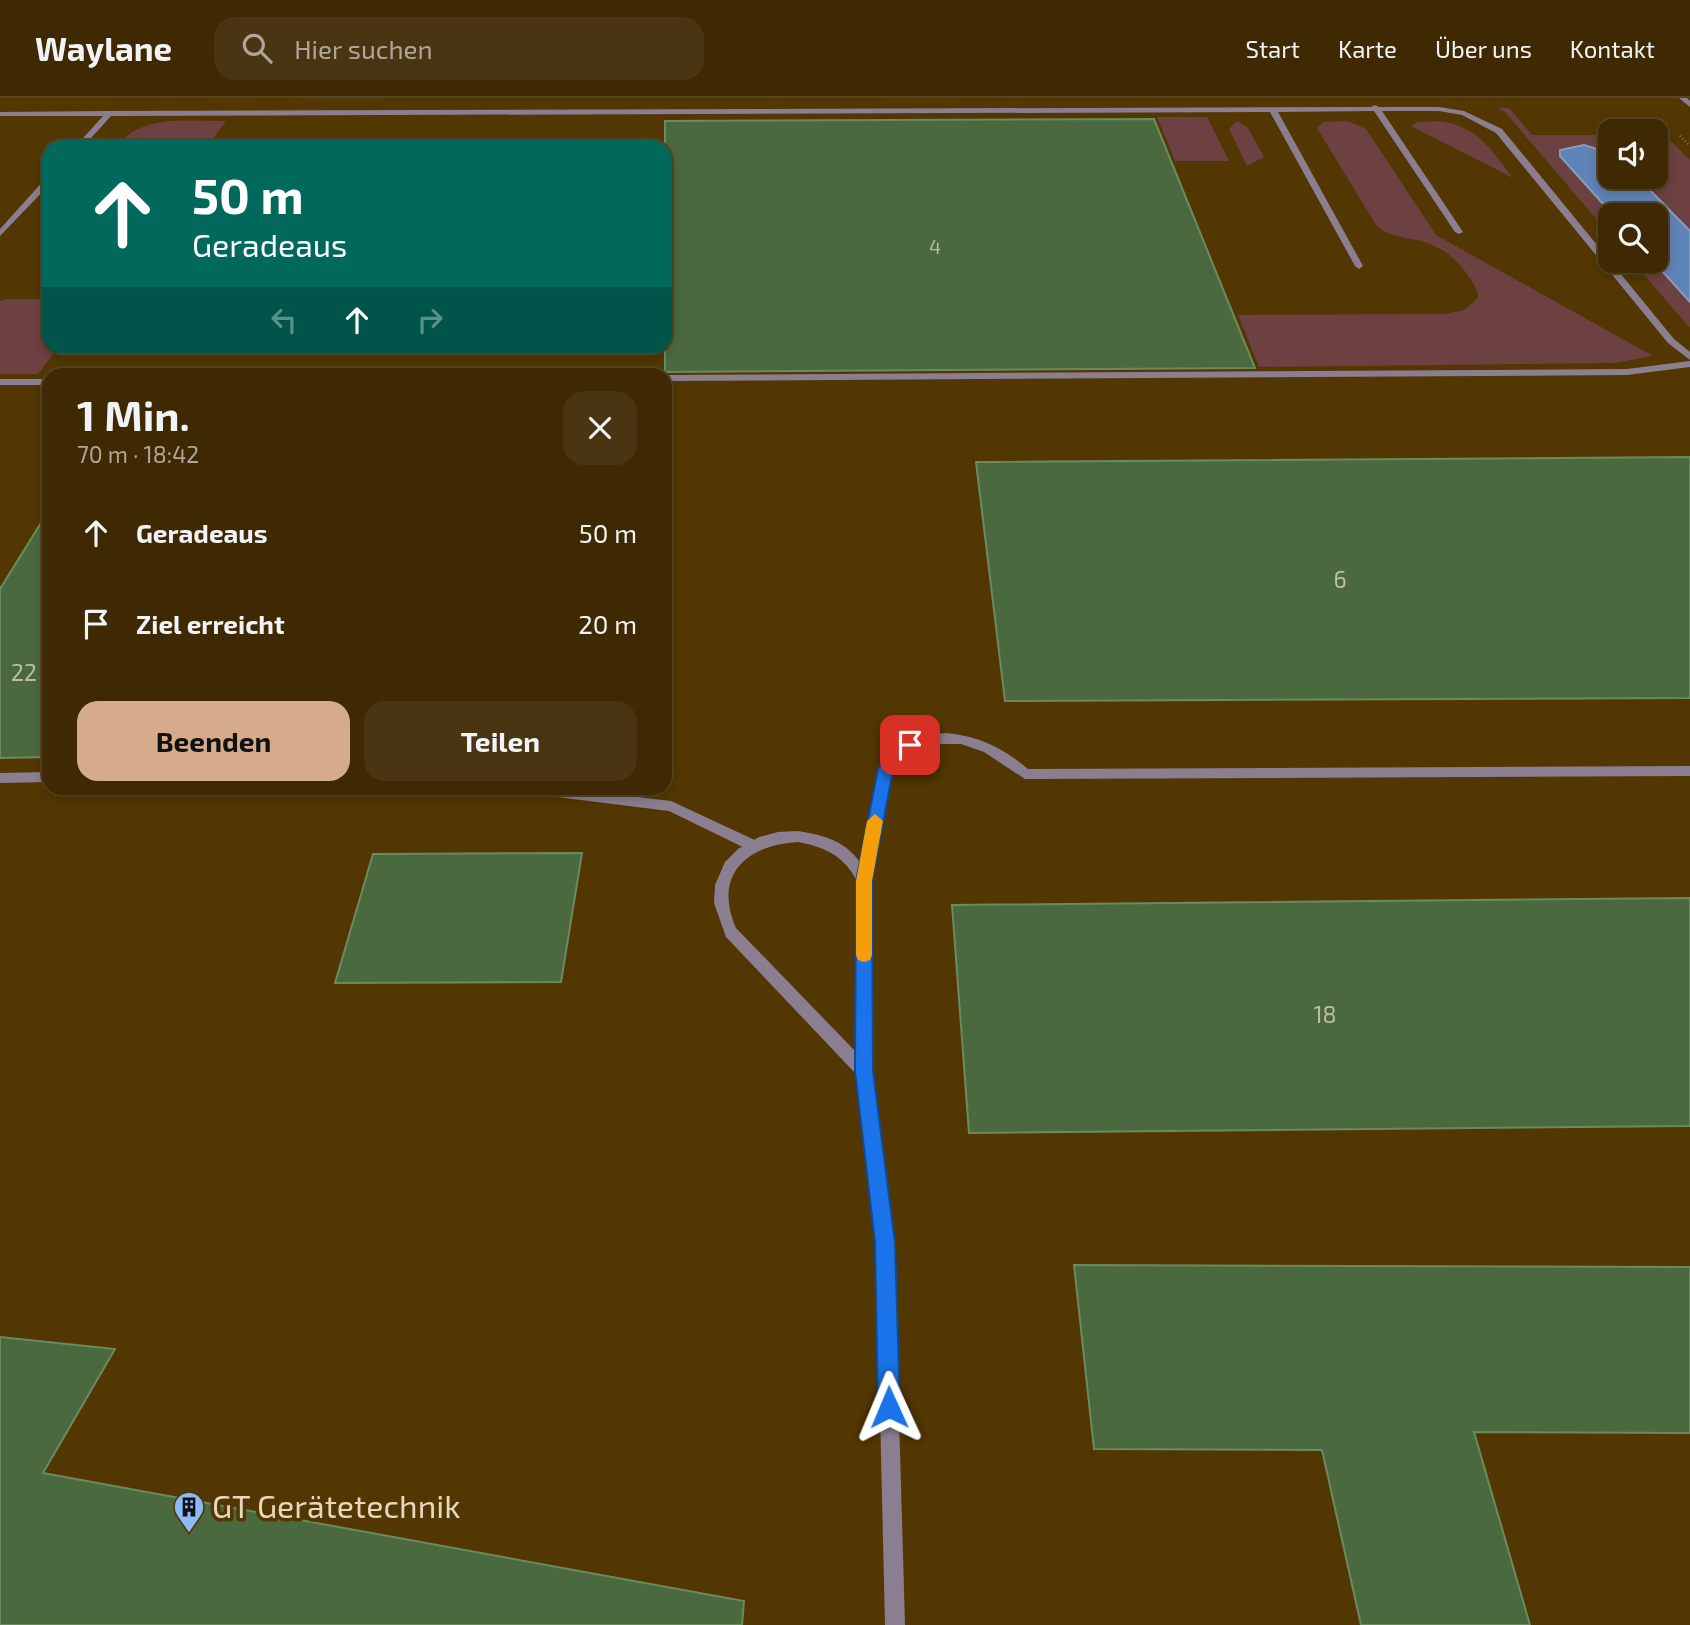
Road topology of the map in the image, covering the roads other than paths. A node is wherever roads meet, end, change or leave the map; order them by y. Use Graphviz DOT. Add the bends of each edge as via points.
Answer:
graph roads {
  1 [pos="1683,98"];
  2 [pos="1690,104"];
  3 [pos="1375,107"];
  4 [pos="1272,108"];
  5 [pos="110,113"];
  6 [pos="0,114"];
  7 [pos="85,140"];
  8 [pos="42,188"];
  9 [pos="1460,232"];
  10 [pos="0,234"];
  11 [pos="1359,265"];
  12 [pos="1690,357"];
  13 [pos="1690,365"];
  14 [pos="672,378"];
  15 [pos="0,382"];
  16 [pos="42,382"];
  17 [pos="1690,771"];
  18 [pos="42,777"];
  19 [pos="0,778"];
  20 [pos="582,795"];
  21 [pos="754,846"];
  22 [pos="864,881"];
  23 [pos="864,1071"];
  24 [pos="895,1625"];
  1 -- 2 [label="street"];
  3 -- 4 [label="street"];
  3 -- 9 [label="street"];
  3 -- 12 [label="street" via="1464,113 1499,131 1671,341"];
  4 -- 5 [label="street"];
  4 -- 11 [label="street"];
  5 -- 6 [label="street"];
  5 -- 7 [label="street"];
  8 -- 10 [label="street"];
  13 -- 14 [label="street" via="1627,372"];
  15 -- 16 [label="street"];
  17 -- 22 [label="street" via="1025,774 988,748 954,737 931,739 910,745 885,769"];
  18 -- 19 [label="street"];
  20 -- 21 [label="street" via="671,806"];
  21 -- 22 [label="street" via="779,836 807,835 832,844 852,860"];
  21 -- 23 [label="street" via="733,862 722,885 721,909 731,932"];
  22 -- 23 [label="street"];
  23 -- 24 [label="street" via="885,1243"];
}
